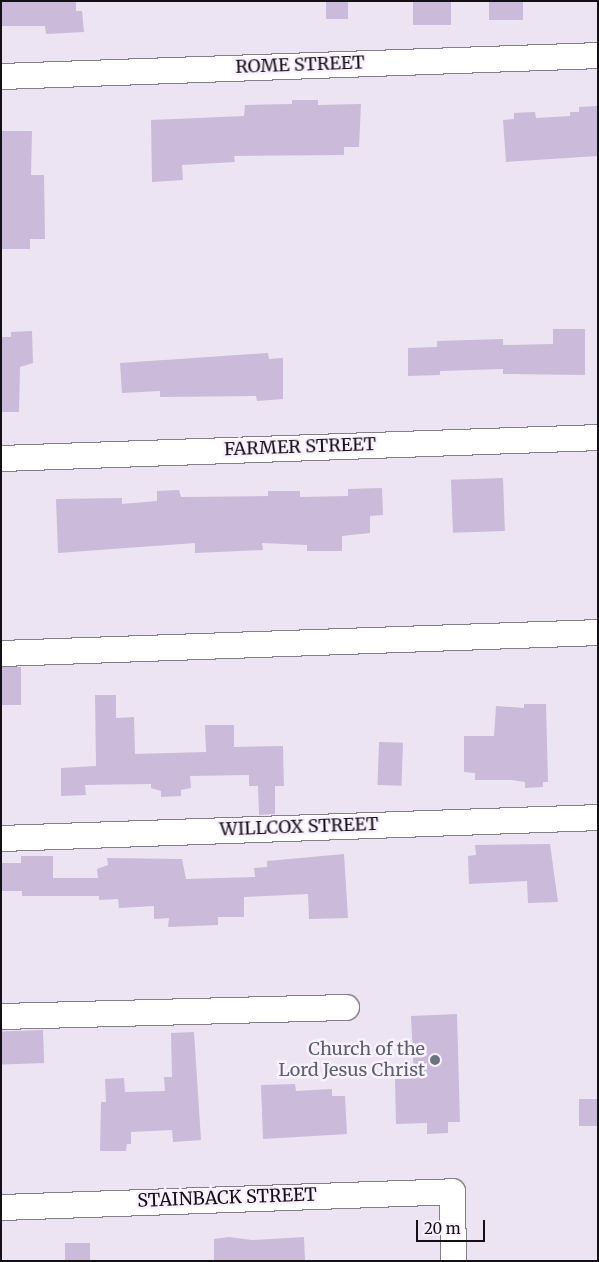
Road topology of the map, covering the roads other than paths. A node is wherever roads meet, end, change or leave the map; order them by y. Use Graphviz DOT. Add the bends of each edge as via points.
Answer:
graph roads {
  1 [pos="598,55"];
  2 [pos="1,76"];
  3 [pos="598,437"];
  4 [pos="1,458"];
  5 [pos="598,632"];
  6 [pos="1,653"];
  7 [pos="598,817"];
  8 [pos="1,838"];
  9 [pos="346,1007"];
  10 [pos="1,1016"];
  11 [pos="1,1207"];
  12 [pos="453,1261"];
  1 -- 2 [label="street, ROME STREET"];
  3 -- 4 [label="street, FARMER STREET"];
  5 -- 6 [label="street"];
  7 -- 8 [label="street, WILLCOX STREET"];
  9 -- 10 [label="street"];
  11 -- 12 [label="street, STAINBACK STREET" via="452,1191"];
}
